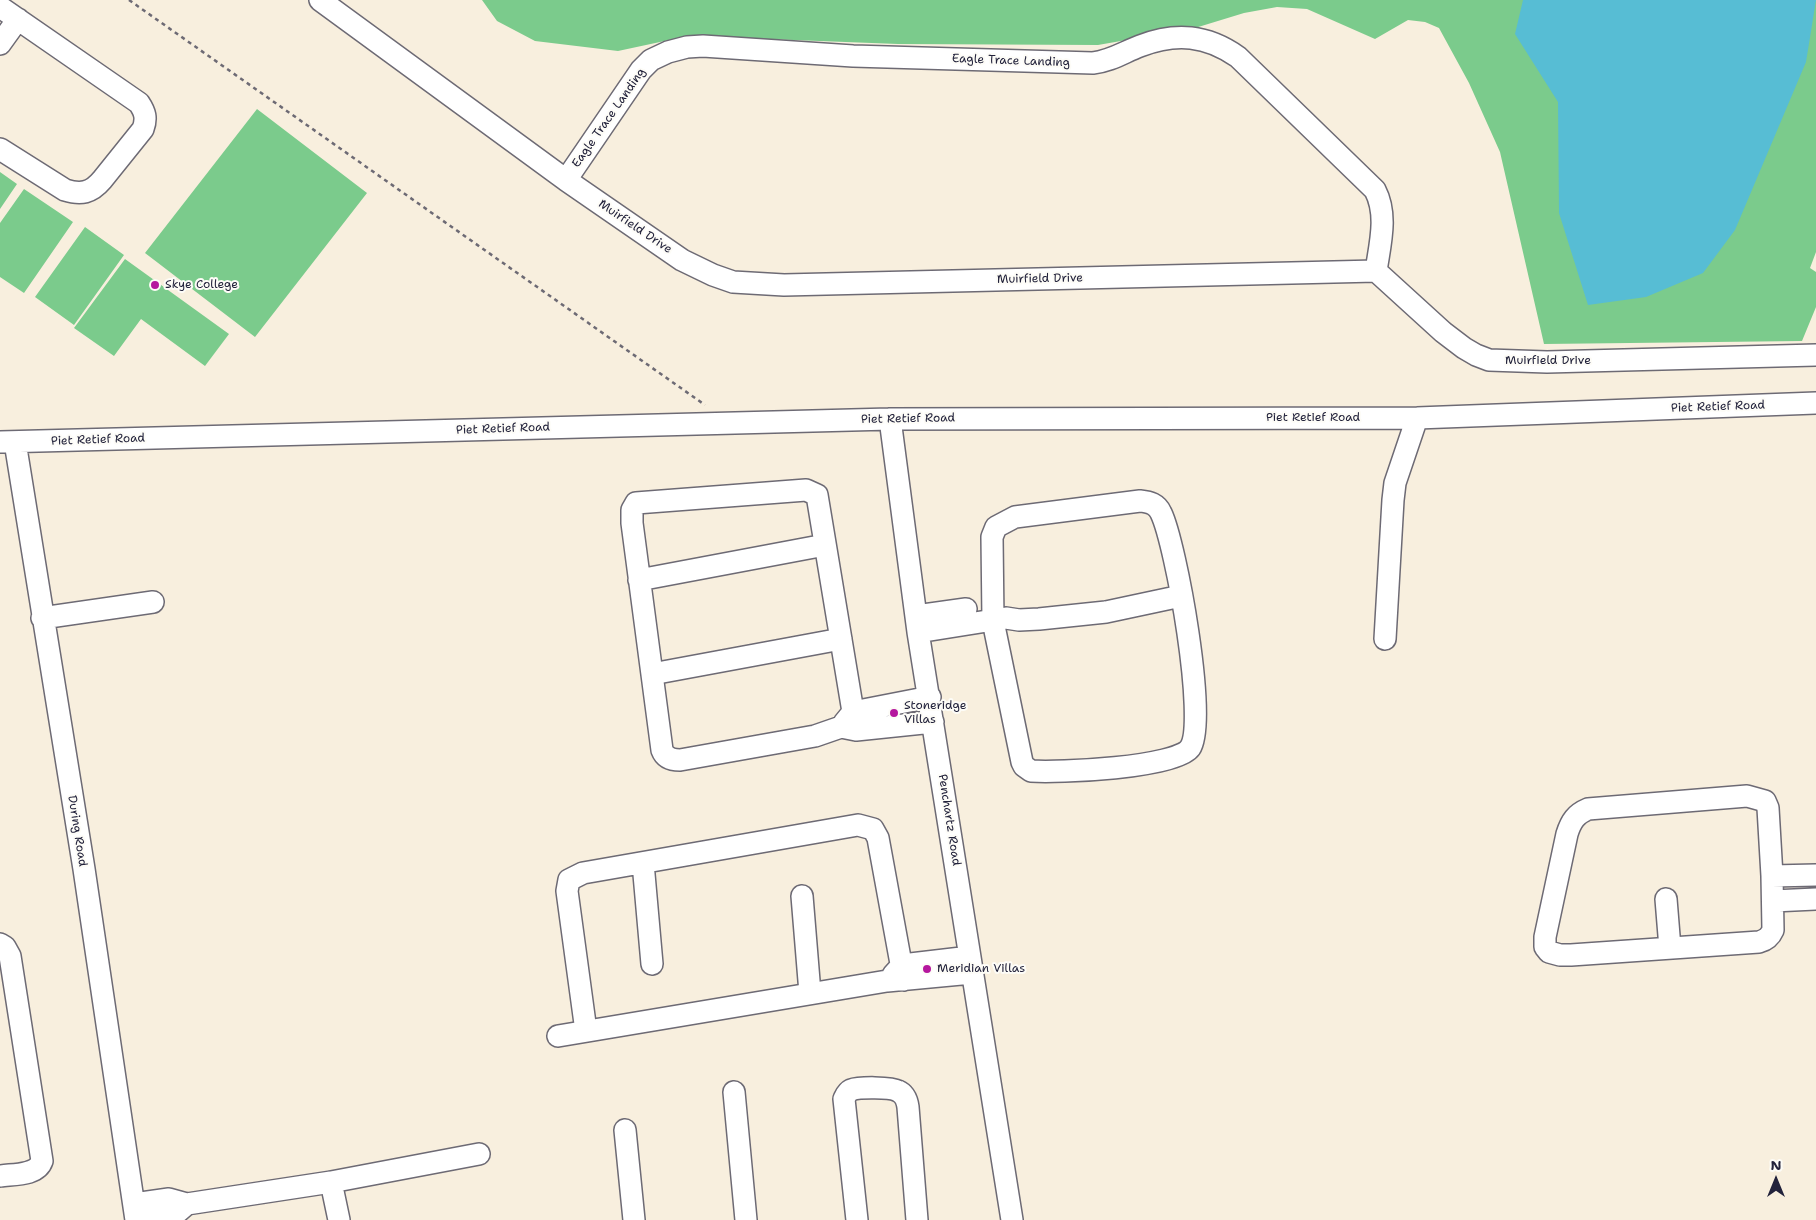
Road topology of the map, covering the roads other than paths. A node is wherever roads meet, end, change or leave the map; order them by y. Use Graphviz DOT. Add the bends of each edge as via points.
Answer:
graph roads {
  1 [pos="320,0"];
  2 [pos="0,7"];
  3 [pos="18,19"];
  4 [pos="0,44"];
  5 [pos="0,149"];
  6 [pos="566,180"];
  7 [pos="1376,271"];
  8 [pos="1816,355"];
  9 [pos="1816,403"];
  10 [pos="1417,418"];
  11 [pos="890,419"];
  12 [pos="7,442"];
  13 [pos="825,545"];
  14 [pos="639,580"];
  15 [pos="1181,596"];
  16 [pos="152,602"];
  17 [pos="997,615"];
  18 [pos="42,618"];
  19 [pos="917,624"];
  20 [pos="841,639"];
  21 [pos="1385,639"];
  22 [pos="652,674"];
  23 [pos="930,697"];
  24 [pos="934,722"];
  25 [pos="850,723"];
  26 [pos="643,863"];
  27 [pos="1813,875"];
  28 [pos="1772,876"];
  29 [pos="802,896"];
  30 [pos="1666,899"];
  31 [pos="1813,899"];
  32 [pos="1773,901"];
  33 [pos="0,944"];
  34 [pos="1670,948"];
  35 [pos="652,964"];
  36 [pos="971,965"];
  37 [pos="898,975"];
  38 [pos="810,993"];
  39 [pos="586,1031"];
  40 [pos="558,1036"];
  41 [pos="734,1092"];
  42 [pos="624,1130"];
  43 [pos="479,1154"];
  44 [pos="0,1176"];
  45 [pos="331,1182"];
  46 [pos="187,1204"];
  47 [pos="135,1212"];
  48 [pos="149,1220"];
  49 [pos="339,1220"];
  50 [pos="634,1220"];
  51 [pos="746,1220"];
  52 [pos="857,1220"];
  53 [pos="917,1220"];
  54 [pos="1012,1220"];
  1 -- 6 [label="street, Muirfield Drive"];
  2 -- 3 [label="street"];
  3 -- 4 [label="street"];
  3 -- 5 [label="street" via="139,103 146,120 143,129 96,188 82,193 65,190"];
  6 -- 7 [label="street, Muirfield Drive" via="682,260 713,275 748,284"];
  6 -- 7 [label="street, Eagle Trace Landing" via="640,70 651,60 687,47 1093,64 1164,38 1191,38 1226,48 1238,57 1375,190 1382,210"];
  7 -- 8 [label="street, Muirfield Drive" via="1443,332 1489,360 1547,362"];
  9 -- 10 [label="street, Piet Retief Road"];
  10 -- 11 [label="street, Piet Retief Road"];
  10 -- 21 [label="street" via="1395,483"];
  11 -- 12 [label="street, Piet Retief Road"];
  11 -- 19 [label="street, Penchartz Road"];
  12 -- 18 [label="street, During Road"];
  13 -- 14 [label="street"];
  13 -- 14 [label="street" via="817,495 810,491 642,501 633,506 631,516"];
  13 -- 20 [label="street"];
  14 -- 22 [label="street"];
  15 -- 17 [label="street" via="1106,612 1039,619 1019,620"];
  15 -- 17 [label="street" via="1161,512 1154,504 1140,501 1015,517 996,527 991,545"];
  15 -- 17 [label="street" via="1195,691 1190,748 1158,761 1110,768 1031,771 1024,766"];
  16 -- 18 [label="street"];
  17 -- 19 [label="street" via="958,624"];
  18 -- 47 [label="street, During Road" via="84,869"];
  19 -- 23 [label="street, Penchartz Road"];
  20 -- 22 [label="street"];
  20 -- 25 [label="street"];
  22 -- 25 [label="street" via="662,750 675,760 815,736"];
  23 -- 24 [label="street, Penchartz Road"];
  23 -- 25 [label="street"];
  24 -- 25 [label="street"];
  24 -- 36 [label="street, Penchartz Road"];
  26 -- 35 [label="street"];
  26 -- 37 [label="street" via="867,826 876,832 878,838"];
  26 -- 39 [label="street" via="583,873 569,880 567,885"];
  27 -- 28 [label="street"];
  28 -- 32 [label="street"];
  28 -- 34 [label="street" via="1768,808 1760,799 1747,796 1588,809 1575,816 1567,834 1545,947 1549,952 1560,955"];
  29 -- 38 [label="street"];
  30 -- 34 [label="street"];
  31 -- 32 [label="street"];
  32 -- 34 [label="street" via="1773,930 1766,940"];
  33 -- 44 [label="street" via="10,956 42,1161 34,1171"];
  36 -- 37 [label="street"];
  36 -- 54 [label="street, Penchartz Road"];
  37 -- 38 [label="street"];
  38 -- 39 [label="street"];
  39 -- 40 [label="street"];
  41 -- 51 [label="street"];
  42 -- 50 [label="street"];
  43 -- 45 [label="street"];
  45 -- 46 [label="street"];
  45 -- 49 [label="street"];
  46 -- 47 [label="street" via="169,1199"];
  46 -- 48 [label="street" via="173,1216"];
  52 -- 53 [label="street" via="844,1099 854,1090 890,1088 904,1095 908,1107"];
}
